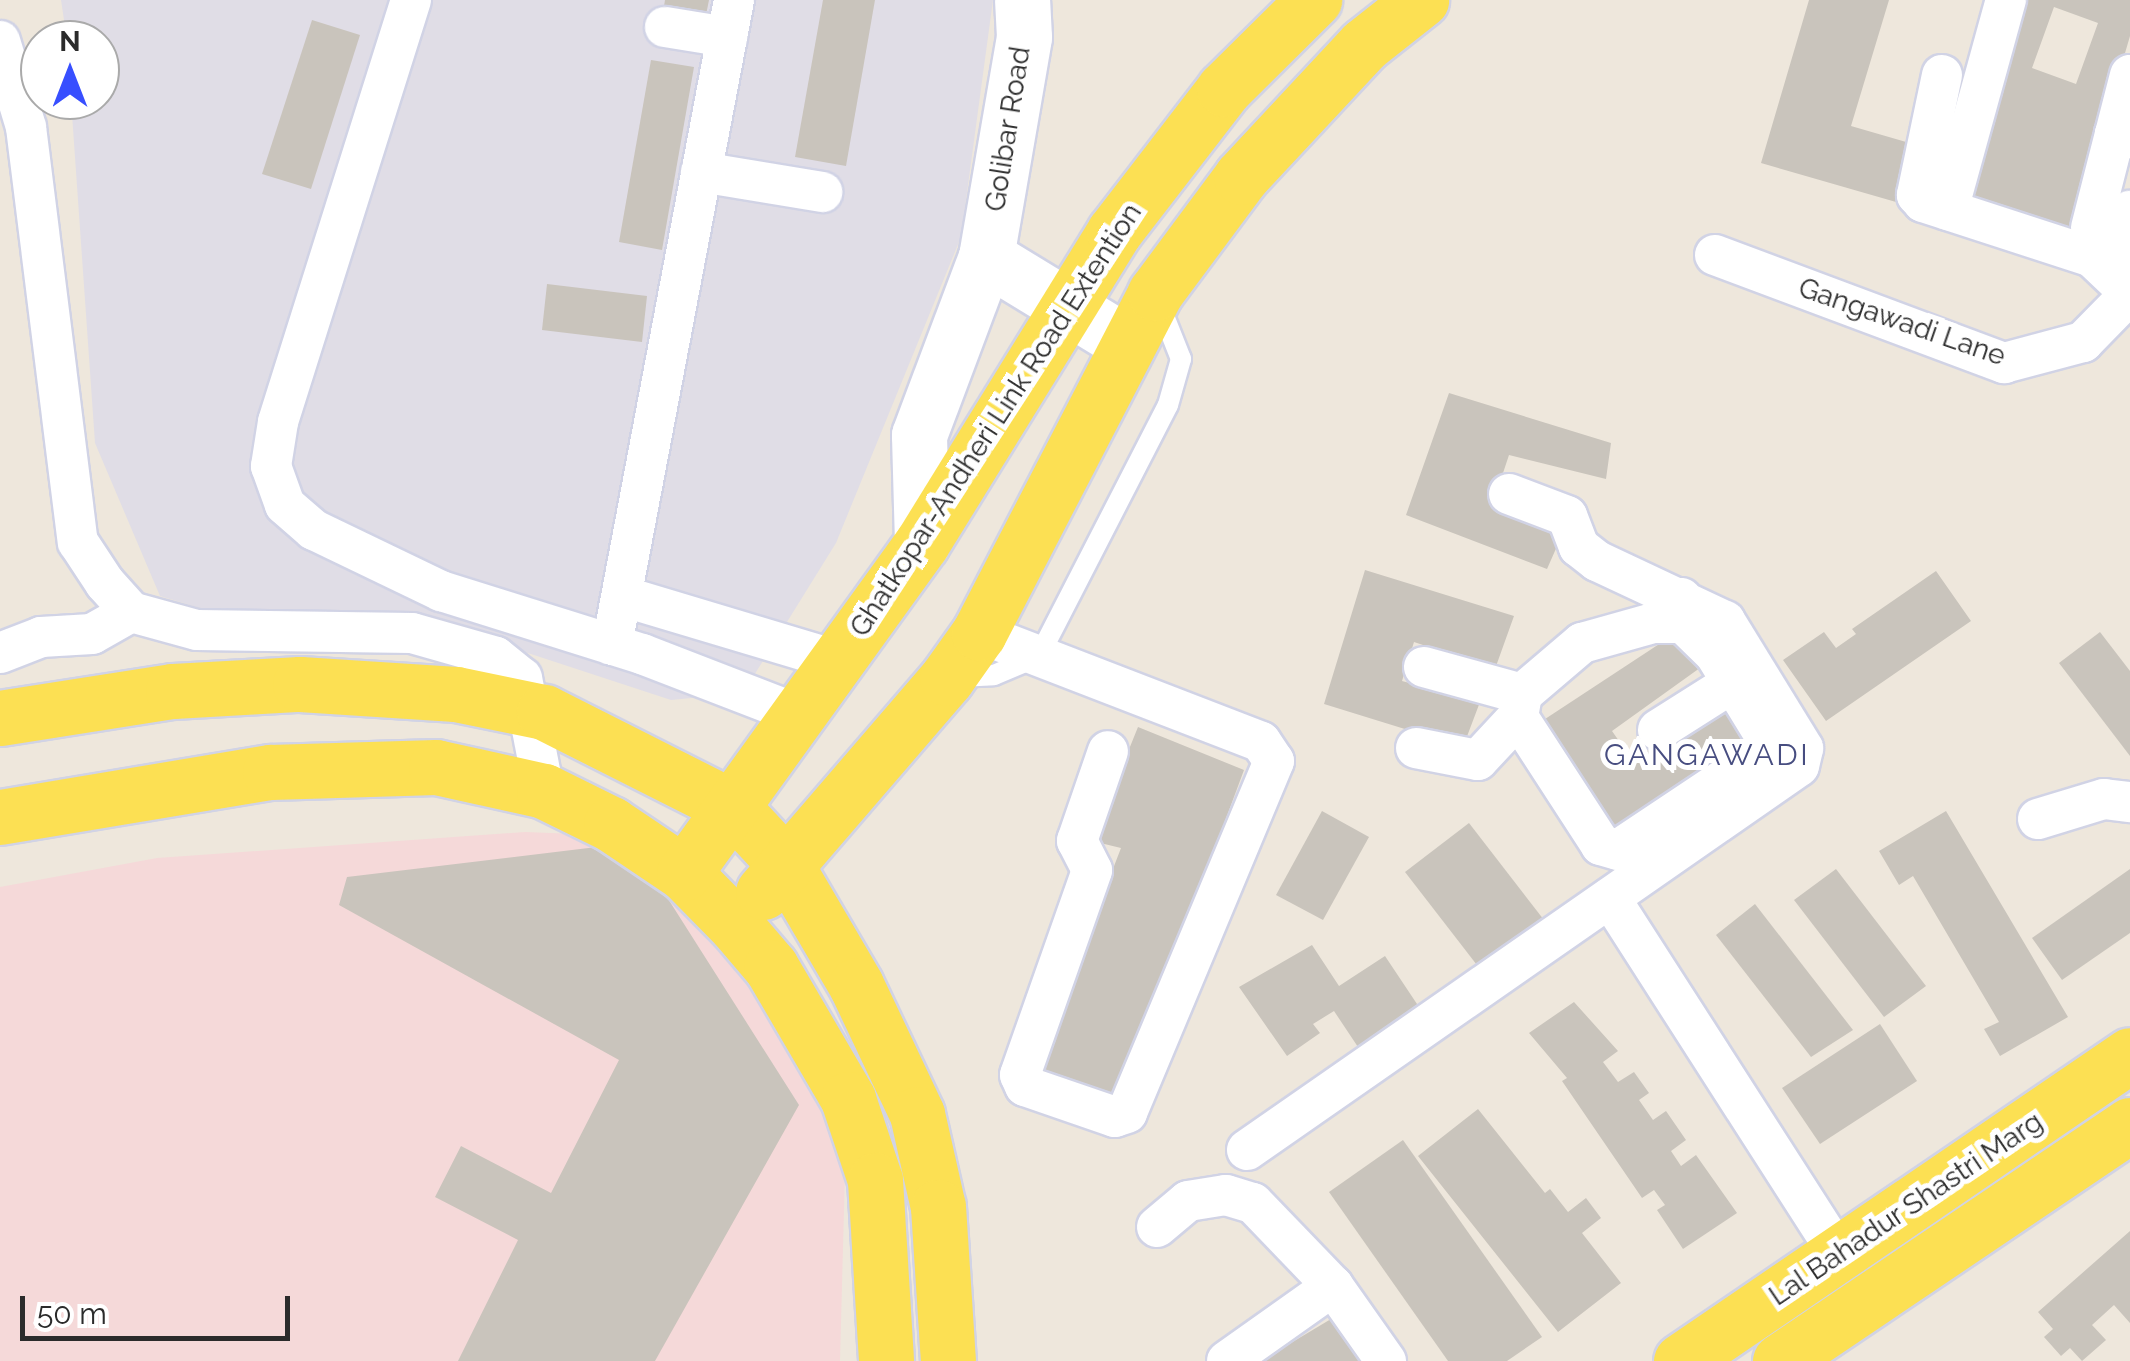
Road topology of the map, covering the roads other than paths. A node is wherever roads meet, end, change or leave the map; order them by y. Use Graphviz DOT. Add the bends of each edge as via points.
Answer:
graph roads {
  1 [pos="412,0"];
  2 [pos="1314,0"];
  3 [pos="1421,0"];
  4 [pos="2006,0"];
  5 [pos="1034,12"];
  6 [pos="730,18"];
  7 [pos="665,27"];
  8 [pos="0,41"];
  9 [pos="1942,74"];
  10 [pos="2130,75"];
  11 [pos="2122,136"];
  12 [pos="701,172"];
  13 [pos="822,192"];
  14 [pos="1948,210"];
  15 [pos="2130,211"];
  16 [pos="2091,228"];
  17 [pos="1715,255"];
  18 [pos="986,258"];
  19 [pos="2125,288"];
  20 [pos="1155,293"];
  21 [pos="1066,308"];
  22 [pos="1128,343"];
  23 [pos="1509,494"];
  24 [pos="922,543"];
  25 [pos="622,596"];
  26 [pos="1667,610"];
  27 [pos="130,612"];
  28 [pos="978,633"];
  29 [pos="612,645"];
  30 [pos="0,654"];
  31 [pos="1039,656"];
  32 [pos="838,661"];
  33 [pos="1424,667"];
  34 [pos="947,678"];
  35 [pos="1732,682"];
  36 [pos="1520,706"];
  37 [pos="533,710"];
  38 [pos="800,715"];
  39 [pos="0,718"];
  40 [pos="1658,730"];
  41 [pos="1416,748"];
  42 [pos="1782,750"];
  43 [pos="1108,751"];
  44 [pos="544,791"];
  45 [pos="2130,802"];
  46 [pos="732,808"];
  47 [pos="0,817"];
  48 [pos="2038,819"];
  49 [pos="785,864"];
  50 [pos="684,873"];
  51 [pos="1610,898"];
  52 [pos="736,926"];
  53 [pos="2130,1056"];
  54 [pos="2130,1125"];
  55 [pos="923,1142"];
  56 [pos="868,1146"];
  57 [pos="1247,1150"];
  58 [pos="1157,1226"];
  59 [pos="1839,1255"];
  60 [pos="883,1273"];
  61 [pos="943,1276"];
  62 [pos="1333,1286"];
  63 [pos="886,1361"];
  64 [pos="948,1361"];
  65 [pos="1227,1361"];
  66 [pos="1386,1361"];
  67 [pos="1681,1361"];
  68 [pos="1780,1361"];
  1 -- 29 [label="street" via="278,422 271,466 284,505 314,530 442,591"];
  2 -- 21 [label="main road, Ghatkopar-Andheri Link Road Extention" via="1224,89"];
  3 -- 20 [label="main road" via="1364,45 1241,177"];
  4 -- 14 [label="street"];
  5 -- 18 [label="street, Golibar Road"];
  6 -- 7 [label="street"];
  6 -- 12 [label="street"];
  8 -- 27 [label="street" via="26,127 78,542"];
  9 -- 14 [label="street" via="1918,195"];
  10 -- 11 [label="street"];
  11 -- 16 [label="street"];
  12 -- 13 [label="street"];
  12 -- 25 [label="street"];
  14 -- 19 [label="street" via="2092,257"];
  15 -- 19 [label="street"];
  17 -- 19 [label="street, Gangawadi Lane" via="2004,363 2083,342"];
  18 -- 21 [label="street"];
  18 -- 24 [label="street, Golibar Road" via="920,435"];
  20 -- 22 [label="main road"];
  20 -- 31 [label="lane" via="1181,358 1168,404"];
  21 -- 22 [label="street"];
  21 -- 24 [label="main road, Ghatkopar-Andheri Link Road Extention"];
  22 -- 28 [label="main road"];
  23 -- 26 [label="street" via="1567,516 1579,548"];
  24 -- 32 [label="main road, Ghatkopar-Andheri Link Road Extention"];
  25 -- 29 [label="street"];
  25 -- 32 [label="street"];
  26 -- 35 [label="street"];
  26 -- 36 [label="street" via="1582,643"];
  26 -- 42 [label="street" via="1725,621 1802,748"];
  27 -- 30 [label="street" via="92,634 41,637"];
  27 -- 37 [label="street" via="197,630 412,633 466,646 522,678"];
  28 -- 31 [label="street"];
  28 -- 34 [label="main road"];
  29 -- 38 [label="street"];
  31 -- 34 [label="lane" via="994,675"];
  31 -- 43 [label="street" via="1261,742 1274,761 1128,1113 1116,1117 1024,1086 1020,1075 1092,870 1077,841"];
  32 -- 38 [label="main road, Ghatkopar-Andheri Link Road Extention"];
  33 -- 36 [label="street"];
  34 -- 49 [label="main road"];
  35 -- 40 [label="street"];
  35 -- 42 [label="street" via="1765,736"];
  36 -- 41 [label="street" via="1478,760"];
  36 -- 42 [label="street" via="1602,844 1618,850 1762,754"];
  37 -- 39 [label="main road" via="456,694 300,684 172,691"];
  37 -- 44 [label="street"];
  37 -- 46 [label="main road"];
  38 -- 46 [label="main road, Ghatkopar-Andheri Link Road Extention"];
  42 -- 51 [label="street" via="1798,766"];
  44 -- 47 [label="main road" via="436,767 270,772"];
  44 -- 50 [label="main road" via="611,824"];
  45 -- 48 [label="street" via="2104,798"];
  46 -- 49 [label="main road"];
  46 -- 50 [label="main road, Ghatkopar-Andheri Link Road Extention"];
  49 -- 52 [label="main road"];
  49 -- 55 [label="main road" via="856,985 917,1114"];
  50 -- 52 [label="main road"];
  51 -- 57 [label="street"];
  51 -- 59 [label="street"];
  52 -- 56 [label="main road" via="771,967"];
  53 -- 59 [label="main road, Lal Bahadur Shastri Marg"];
  54 -- 68 [label="main road, Lal Bahadur Shastri Marg"];
  55 -- 56 [label="main road"];
  55 -- 61 [label="main road"];
  56 -- 60 [label="main road"];
  58 -- 62 [label="street" via="1188,1201 1226,1196 1253,1203"];
  59 -- 67 [label="main road, Lal Bahadur Shastri Marg"];
  60 -- 61 [label="main road"];
  60 -- 63 [label="main road"];
  61 -- 64 [label="main road"];
  62 -- 65 [label="street"];
  62 -- 66 [label="street"];
}
